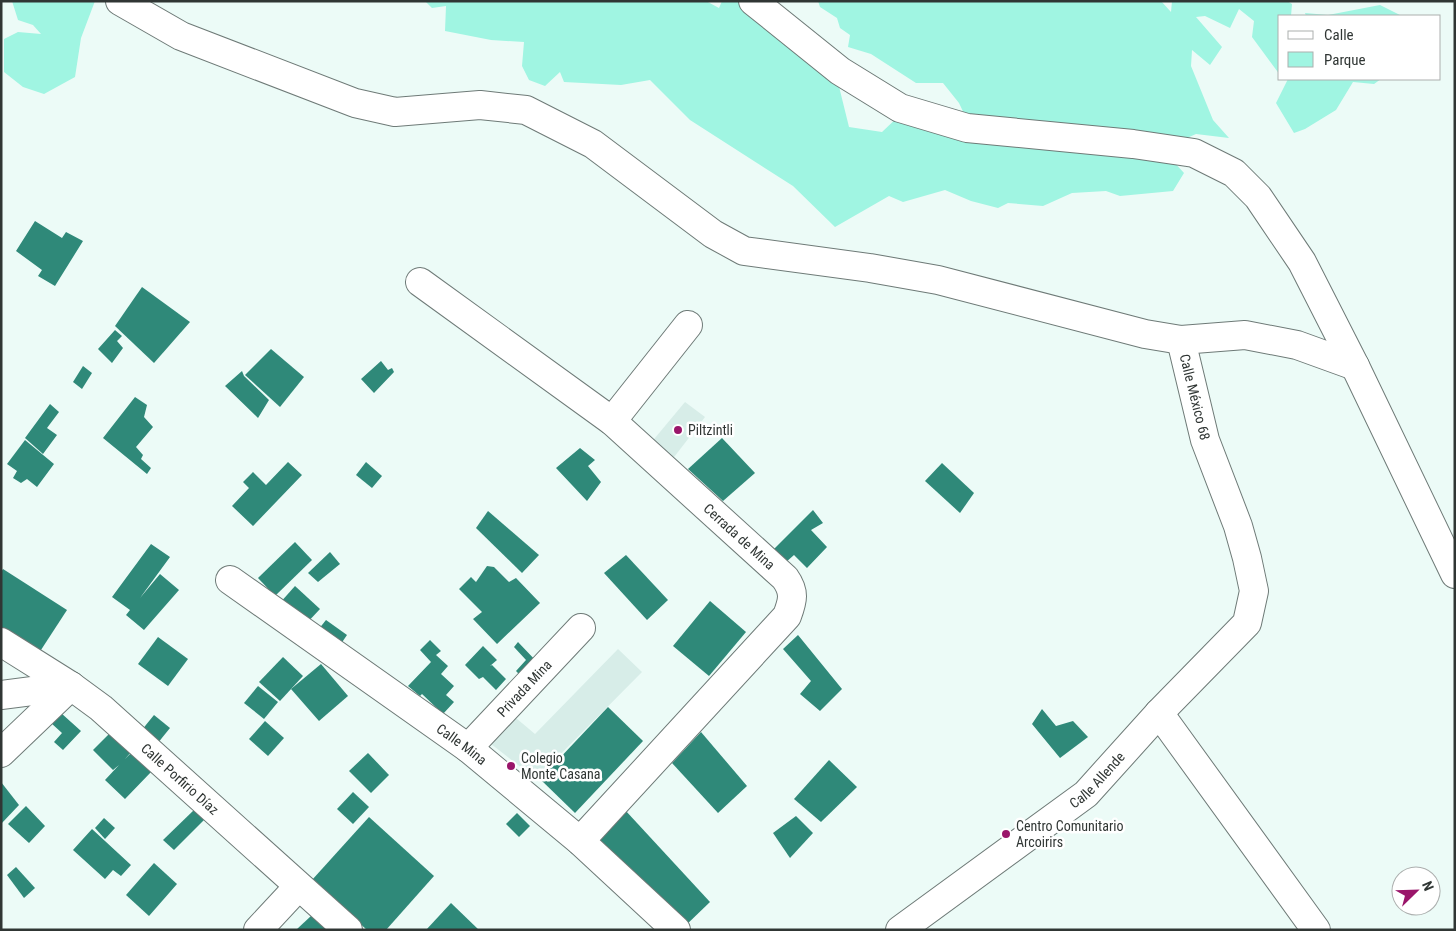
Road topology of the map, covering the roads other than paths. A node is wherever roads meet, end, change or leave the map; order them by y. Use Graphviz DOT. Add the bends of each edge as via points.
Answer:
graph roads {
  1 [pos="120,1"];
  2 [pos="753,1"];
  3 [pos="420,282"];
  4 [pos="688,325"];
  5 [pos="1181,340"];
  6 [pos="1355,366"];
  7 [pos="612,421"];
  8 [pos="1455,574"];
  9 [pos="230,580"];
  10 [pos="1248,624"];
  11 [pos="581,628"];
  12 [pos="1,642"];
  13 [pos="71,686"];
  14 [pos="1,696"];
  15 [pos="1159,713"];
  16 [pos="468,748"];
  17 [pos="1,753"];
  18 [pos="580,841"];
  19 [pos="298,888"];
  20 [pos="258,930"];
  21 [pos="348,930"];
  22 [pos="676,930"];
  23 [pos="900,930"];
  24 [pos="1316,930"];
  1 -- 5 [label="street" via="181,36 355,103 394,112 480,105 526,110 593,144 713,234 744,251 938,280 1146,334"];
  2 -- 6 [label="street" via="840,71 900,108 966,128 1194,153 1234,172 1258,197 1302,262"];
  3 -- 7 [label="street, Cerrada de Mina"];
  4 -- 7 [label="street"];
  5 -- 6 [label="street, Calle México 68" via="1245,335 1297,345"];
  5 -- 10 [label="street, Calle México 68" via="1204,440 1238,526 1247,558 1254,591"];
  6 -- 8 [label="street"];
  7 -- 18 [label="street, Cerrada de Mina" via="785,578 792,588 793,600 786,616"];
  9 -- 16 [label="street, Calle Mina"];
  10 -- 15 [label="street, Calle Allende"];
  11 -- 16 [label="street, Privada Mina"];
  12 -- 13 [label="street, Calle Porfirio Díaz"];
  13 -- 14 [label="street"];
  13 -- 17 [label="street"];
  13 -- 19 [label="street, Calle Porfirio Díaz" via="101,708"];
  15 -- 23 [label="street, Calle Allende" via="1086,794"];
  15 -- 24 [label="street"];
  16 -- 18 [label="street, Calle Mina"];
  18 -- 22 [label="street, Calle Mina"];
  19 -- 20 [label="street"];
  19 -- 21 [label="street, Calle Porfirio Díaz"];
}
